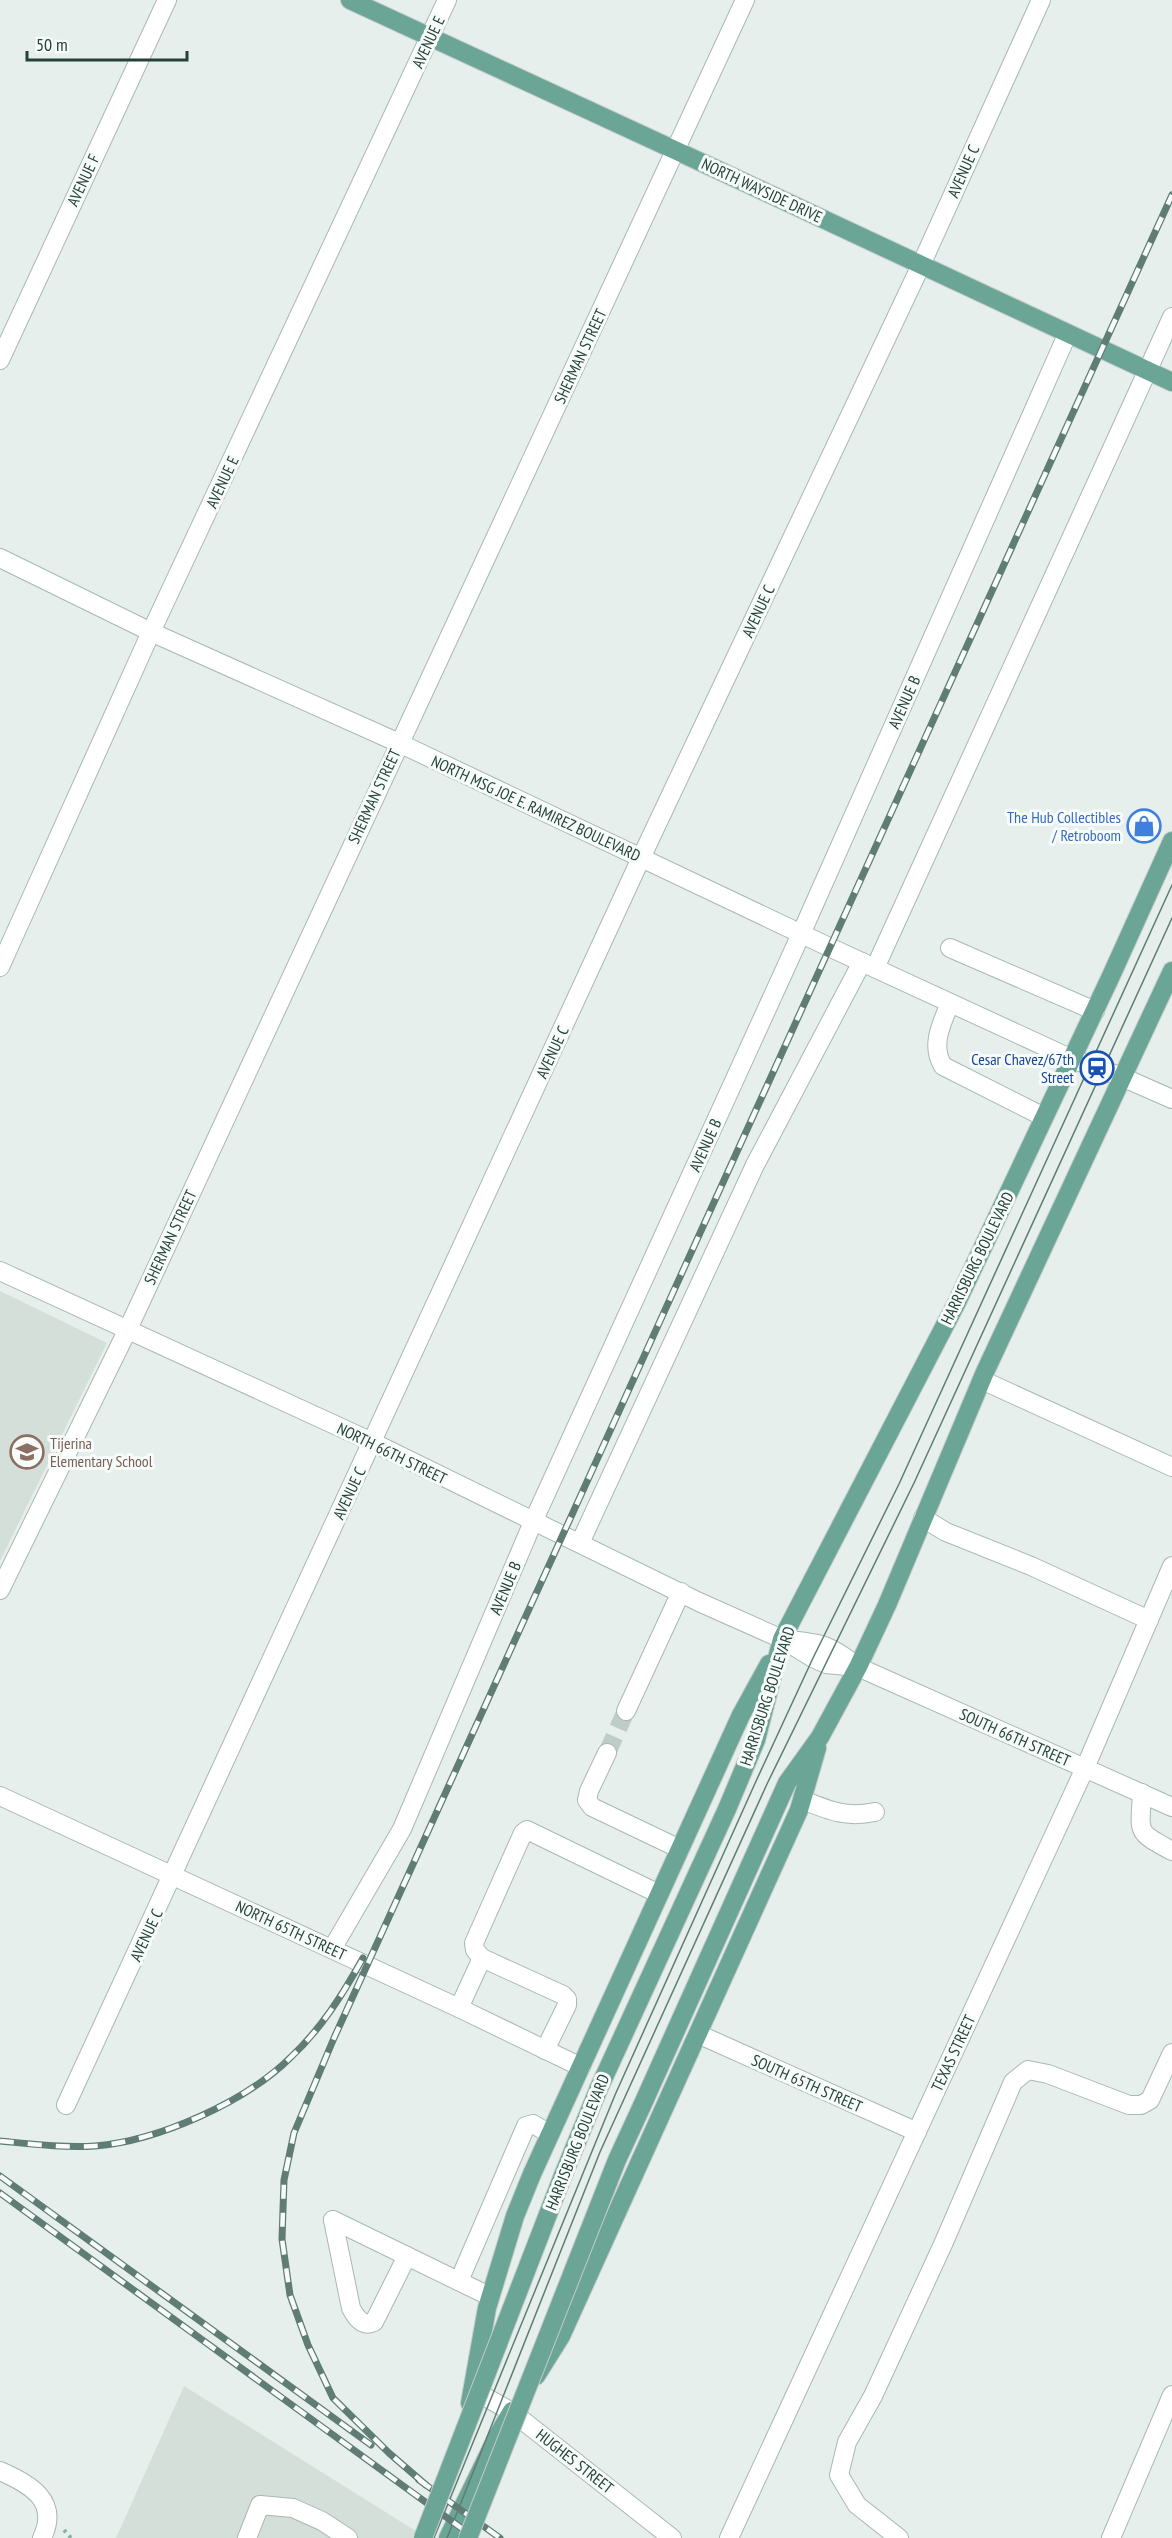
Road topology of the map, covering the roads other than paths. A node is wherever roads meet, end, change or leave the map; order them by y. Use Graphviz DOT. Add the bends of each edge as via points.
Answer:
graph roads {
  1 [pos="166,0"];
  2 [pos="350,0"];
  3 [pos="447,0"];
  4 [pos="745,0"];
  5 [pos="1041,0"];
  6 [pos="430,37"];
  7 [pos="676,150"];
  8 [pos="921,265"];
  9 [pos="1172,317"];
  10 [pos="1066,335"];
  11 [pos="0,360"];
  12 [pos="1148,371"];
  13 [pos="1172,382"];
  14 [pos="0,558"];
  15 [pos="151,632"];
  16 [pos="399,743"];
  17 [pos="1172,841"];
  18 [pos="641,858"];
  19 [pos="801,934"];
  20 [pos="950,948"];
  21 [pos="868,965"];
  22 [pos="0,967"];
  23 [pos="1172,971"];
  24 [pos="950,1003"];
  25 [pos="1095,1011"];
  26 [pos="1072,1059"];
  27 [pos="1122,1077"];
  28 [pos="1172,1099"];
  29 [pos="1044,1117"];
  30 [pos="0,1271"];
  31 [pos="128,1329"];
  32 [pos="982,1380"];
  33 [pos="372,1442"];
  34 [pos="1172,1467"];
  35 [pos="923,1518"];
  36 [pos="533,1522"];
  37 [pos="580,1542"];
  38 [pos="1172,1566"];
  39 [pos="0,1590"];
  40 [pos="681,1592"];
  41 [pos="1149,1620"];
  42 [pos="782,1639"];
  43 [pos="858,1667"];
  44 [pos="626,1711"];
  45 [pos="819,1737"];
  46 [pos="607,1753"];
  47 [pos="1085,1768"];
  48 [pos="1142,1793"];
  49 [pos="0,1796"];
  50 [pos="803,1800"];
  51 [pos="1172,1807"];
  52 [pos="876,1812"];
  53 [pos="680,1849"];
  54 [pos="1172,1851"];
  55 [pos="173,1876"];
  56 [pos="659,1894"];
  57 [pos="332,1949"];
  58 [pos="482,1958"];
  59 [pos="459,2008"];
  60 [pos="698,2034"];
  61 [pos="545,2050"];
  62 [pos="1172,2053"];
  63 [pos="581,2067"];
  64 [pos="66,2105"];
  65 [pos="917,2132"];
  66 [pos="550,2134"];
  67 [pos="407,2256"];
  68 [pos="459,2281"];
  69 [pos="489,2296"];
  70 [pos="473,2390"];
  71 [pos="1172,2395"];
  72 [pos="512,2412"];
  73 [pos="0,2471"];
  74 [pos="42,2538"];
  75 [pos="247,2538"];
  76 [pos="348,2538"];
  77 [pos="423,2538"];
  78 [pos="429,2538"];
  79 [pos="448,2538"];
  80 [pos="468,2538"];
  81 [pos="672,2538"];
  82 [pos="729,2538"];
  83 [pos="899,2538"];
  84 [pos="1110,2538"];
  1 -- 11 [label="street, AVENUE F"];
  2 -- 6 [label="main road, NORTH WAYSIDE DRIVE"];
  3 -- 6 [label="street, AVENUE E"];
  4 -- 7 [label="street, SHERMAN STREET"];
  5 -- 8 [label="street, AVENUE C"];
  6 -- 7 [label="main road, NORTH WAYSIDE DRIVE"];
  6 -- 15 [label="street, AVENUE E"];
  7 -- 8 [label="main road, NORTH WAYSIDE DRIVE"];
  7 -- 16 [label="street, SHERMAN STREET"];
  8 -- 10 [label="main road, NORTH WAYSIDE DRIVE"];
  8 -- 18 [label="street, AVENUE C"];
  9 -- 12 [label="street"];
  10 -- 12 [label="main road, NORTH WAYSIDE DRIVE"];
  10 -- 19 [label="street, AVENUE B"];
  12 -- 13 [label="main road, NORTH WAYSIDE DRIVE"];
  12 -- 21 [label="street"];
  14 -- 15 [label="street, NORTH MSG JOE E. RAMIREZ BOULEVARD"];
  15 -- 16 [label="street, NORTH MSG JOE E. RAMIREZ BOULEVARD"];
  15 -- 22 [label="street, AVENUE E"];
  16 -- 18 [label="street, NORTH MSG JOE E. RAMIREZ BOULEVARD"];
  16 -- 31 [label="street, SHERMAN STREET"];
  17 -- 25 [label="main road, HARRISBURG BOULEVARD"];
  18 -- 19 [label="street, NORTH MSG JOE E. RAMIREZ BOULEVARD"];
  18 -- 33 [label="street, AVENUE C"];
  19 -- 21 [label="street, NORTH MSG JOE E. RAMIREZ BOULEVARD"];
  19 -- 36 [label="street, AVENUE B"];
  20 -- 25 [label="street"];
  21 -- 24 [label="street, NORTH MSG JOE E. RAMIREZ BOULEVARD"];
  21 -- 37 [label="street" via="755,1165"];
  23 -- 27 [label="main road"];
  24 -- 26 [label="street, NORTH MSG JOE E. RAMIREZ BOULEVARD"];
  24 -- 29 [label="street" via="936,1046 943,1066"];
  25 -- 26 [label="main road, HARRISBURG BOULEVARD"];
  26 -- 27 [label="street, NORTH MSG JOE E. RAMIREZ BOULEVARD"];
  26 -- 29 [label="main road, HARRISBURG BOULEVARD"];
  27 -- 28 [label="street, NORTH MSG JOE E. RAMIREZ BOULEVARD"];
  27 -- 32 [label="main road"];
  29 -- 42 [label="main road, HARRISBURG BOULEVARD" via="957,1302"];
  30 -- 31 [label="street, NORTH 66TH STREET"];
  31 -- 33 [label="street, NORTH 66TH STREET"];
  31 -- 39 [label="street, SHERMAN STREET"];
  32 -- 34 [label="street"];
  32 -- 35 [label="main road"];
  33 -- 36 [label="street, NORTH 66TH STREET"];
  33 -- 55 [label="street, AVENUE C"];
  35 -- 41 [label="street" via="946,1532"];
  35 -- 43 [label="main road"];
  36 -- 37 [label="street, NORTH 66TH STREET"];
  36 -- 57 [label="street, AVENUE B" via="402,1829"];
  37 -- 40 [label="street, NORTH 66TH STREET"];
  38 -- 41 [label="street, TEXAS STREET"];
  40 -- 42 [label="street, NORTH 66TH STREET"];
  40 -- 44 [label="street"];
  41 -- 47 [label="street, TEXAS STREET"];
  42 -- 43 [label="street, SOUTH 66TH STREET" via="826,1664"];
  42 -- 53 [label="main road" via="741,1715"];
  42 -- 77 [label="main road, HARRISBURG BOULEVARD, bridge" via="752,1750 599,2088"];
  43 -- 45 [label="main road"];
  43 -- 47 [label="street, SOUTH 66TH STREET"];
  45 -- 50 [label="main road"];
  45 -- 80 [label="main road, bridge" via="787,1784 618,2160"];
  46 -- 53 [label="street" via="589,1791 587,1800 592,1807"];
  47 -- 48 [label="street, SOUTH 66TH STREET"];
  47 -- 65 [label="street, TEXAS STREET"];
  48 -- 51 [label="street, SOUTH 66TH STREET"];
  48 -- 54 [label="street" via="1141,1827 1146,1837"];
  49 -- 55 [label="street, NORTH 65TH STREET"];
  50 -- 52 [label="street" via="856,1816"];
  50 -- 60 [label="main road"];
  53 -- 56 [label="main road"];
  55 -- 57 [label="street, NORTH 65TH STREET"];
  55 -- 64 [label="street, AVENUE C"];
  56 -- 58 [label="street" via="527,1830 474,1943"];
  56 -- 63 [label="main road"];
  57 -- 59 [label="street, NORTH 65TH STREET"];
  58 -- 59 [label="street"];
  58 -- 61 [label="street" via="567,1999"];
  59 -- 61 [label="street, NORTH 65TH STREET"];
  60 -- 65 [label="street, SOUTH 65TH STREET"];
  60 -- 72 [label="main road" via="561,2336"];
  61 -- 63 [label="street, NORTH 65TH STREET"];
  62 -- 83 [label="street" via="1150,2100 1141,2105 1129,2105 1028,2070 1013,2082 944,2242 847,2442 839,2475 857,2505"];
  63 -- 66 [label="main road"];
  65 -- 82 [label="street, TEXAS STREET"];
  66 -- 68 [label="street" via="533,2124 526,2126"];
  66 -- 69 [label="main road" via="515,2216"];
  67 -- 67 [label="street" via="354,2230 333,2220 351,2308 362,2322 374,2322"];
  67 -- 68 [label="street"];
  68 -- 69 [label="street"];
  69 -- 70 [label="main road"];
  70 -- 72 [label="street, HUGHES STREET"];
  70 -- 78 [label="main road" via="458,2465"];
  71 -- 84 [label="street"];
  72 -- 79 [label="main road"];
  72 -- 81 [label="street, HUGHES STREET"];
  73 -- 74 [label="street" via="40,2494 48,2512"];
  75 -- 76 [label="street" via="260,2505 293,2508"];
}
